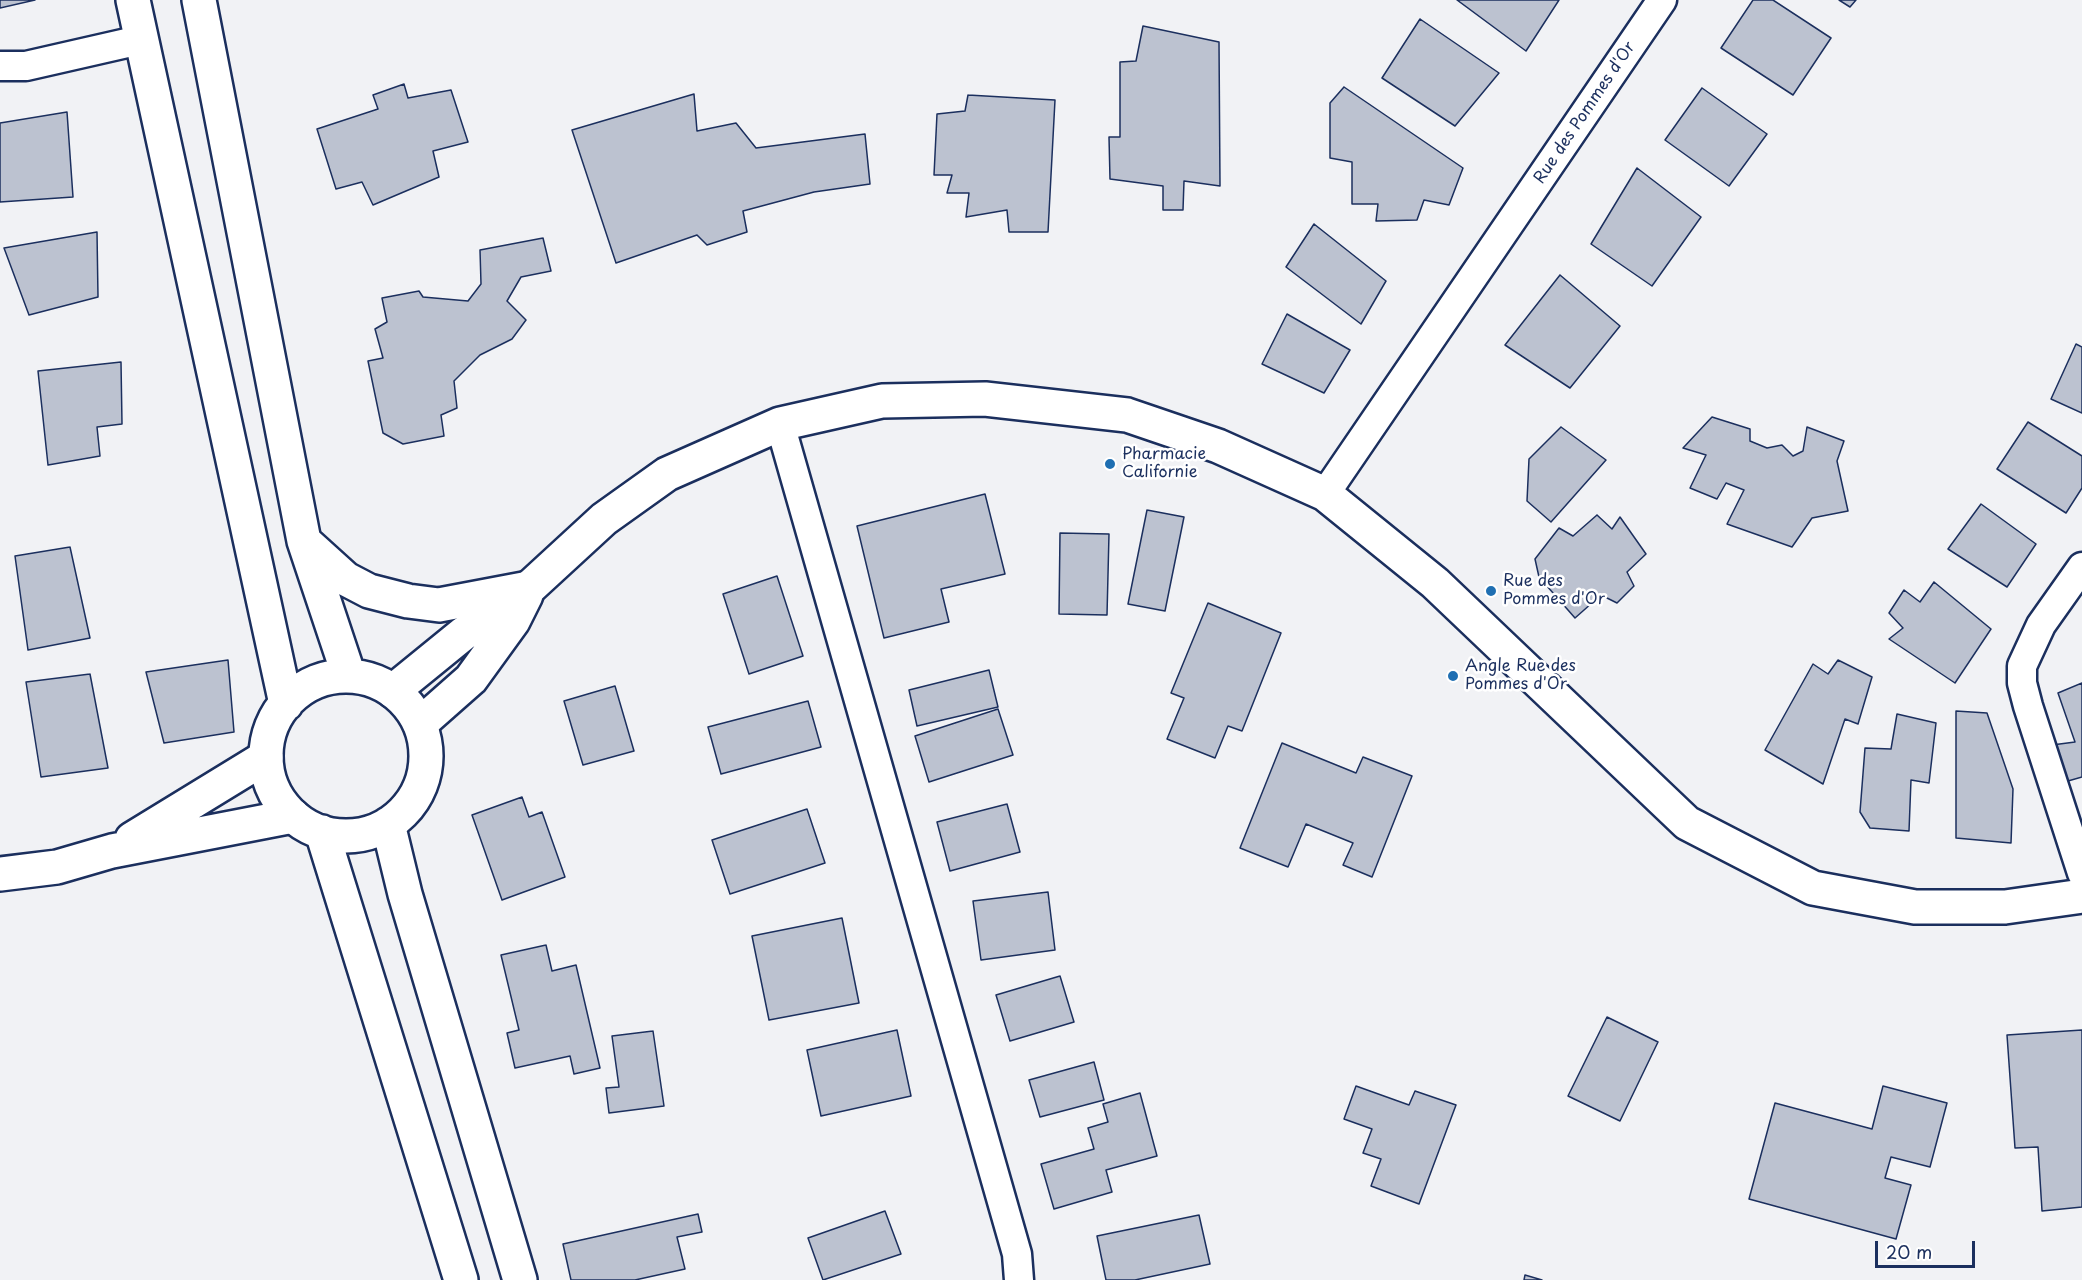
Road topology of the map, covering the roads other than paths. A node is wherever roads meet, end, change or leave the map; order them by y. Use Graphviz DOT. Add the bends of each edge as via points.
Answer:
graph roads {
  1 [pos="133,0"];
  2 [pos="199,0"];
  3 [pos="1662,0"];
  4 [pos="140,40"];
  5 [pos="0,66"];
  6 [pos="780,424"];
  7 [pos="1325,494"];
  8 [pos="304,541"];
  9 [pos="2082,567"];
  10 [pos="529,588"];
  11 [pos="348,676"];
  12 [pos="393,691"];
  13 [pos="286,704"];
  14 [pos="420,724"];
  15 [pos="266,756"];
  16 [pos="293,816"];
  17 [pos="388,824"];
  18 [pos="322,832"];
  19 [pos="112,851"];
  20 [pos="2082,873"];
  21 [pos="0,874"];
  22 [pos="2082,896"];
  23 [pos="461,1280"];
  24 [pos="520,1280"];
  25 [pos="1019,1280"];
  1 -- 4 [label="main road"];
  2 -- 8 [label="main road"];
  3 -- 7 [label="street, Rue des Pommes d'Or"];
  4 -- 5 [label="street" via="26,66"];
  4 -- 13 [label="main road"];
  6 -- 7 [label="main road" via="882,401 986,399 1127,415 1218,446"];
  6 -- 10 [label="main road" via="667,474 604,519"];
  6 -- 25 [label="street" via="1017,1254"];
  7 -- 22 [label="main road" via="1435,583 1687,823 1813,888 1915,907 2005,907"];
  8 -- 10 [label="main road" via="346,579 369,591 408,601 439,605"];
  8 -- 11 [label="main road"];
  9 -- 20 [label="street" via="2041,625 2022,666 2028,706"];
  10 -- 12 [label="main road" via="463,634"];
  10 -- 14 [label="main road" via="492,652 465,685"];
  11 -- 12 [label="main road" via="376,682"];
  11 -- 13 [label="main road" via="319,681 300,690"];
  12 -- 14 [label="main road" via="407,703"];
  13 -- 15 [label="main road" via="271,728"];
  14 -- 17 [label="main road" via="427,754 423,782 411,806"];
  15 -- 16 [label="main road" via="273,789"];
  15 -- 19 [label="main road"];
  16 -- 18 [label="main road"];
  16 -- 19 [label="main road"];
  17 -- 18 [label="main road" via="351,836"];
  17 -- 24 [label="main road" via="405,894"];
  18 -- 23 [label="main road"];
  19 -- 21 [label="main road" via="57,867"];
}
